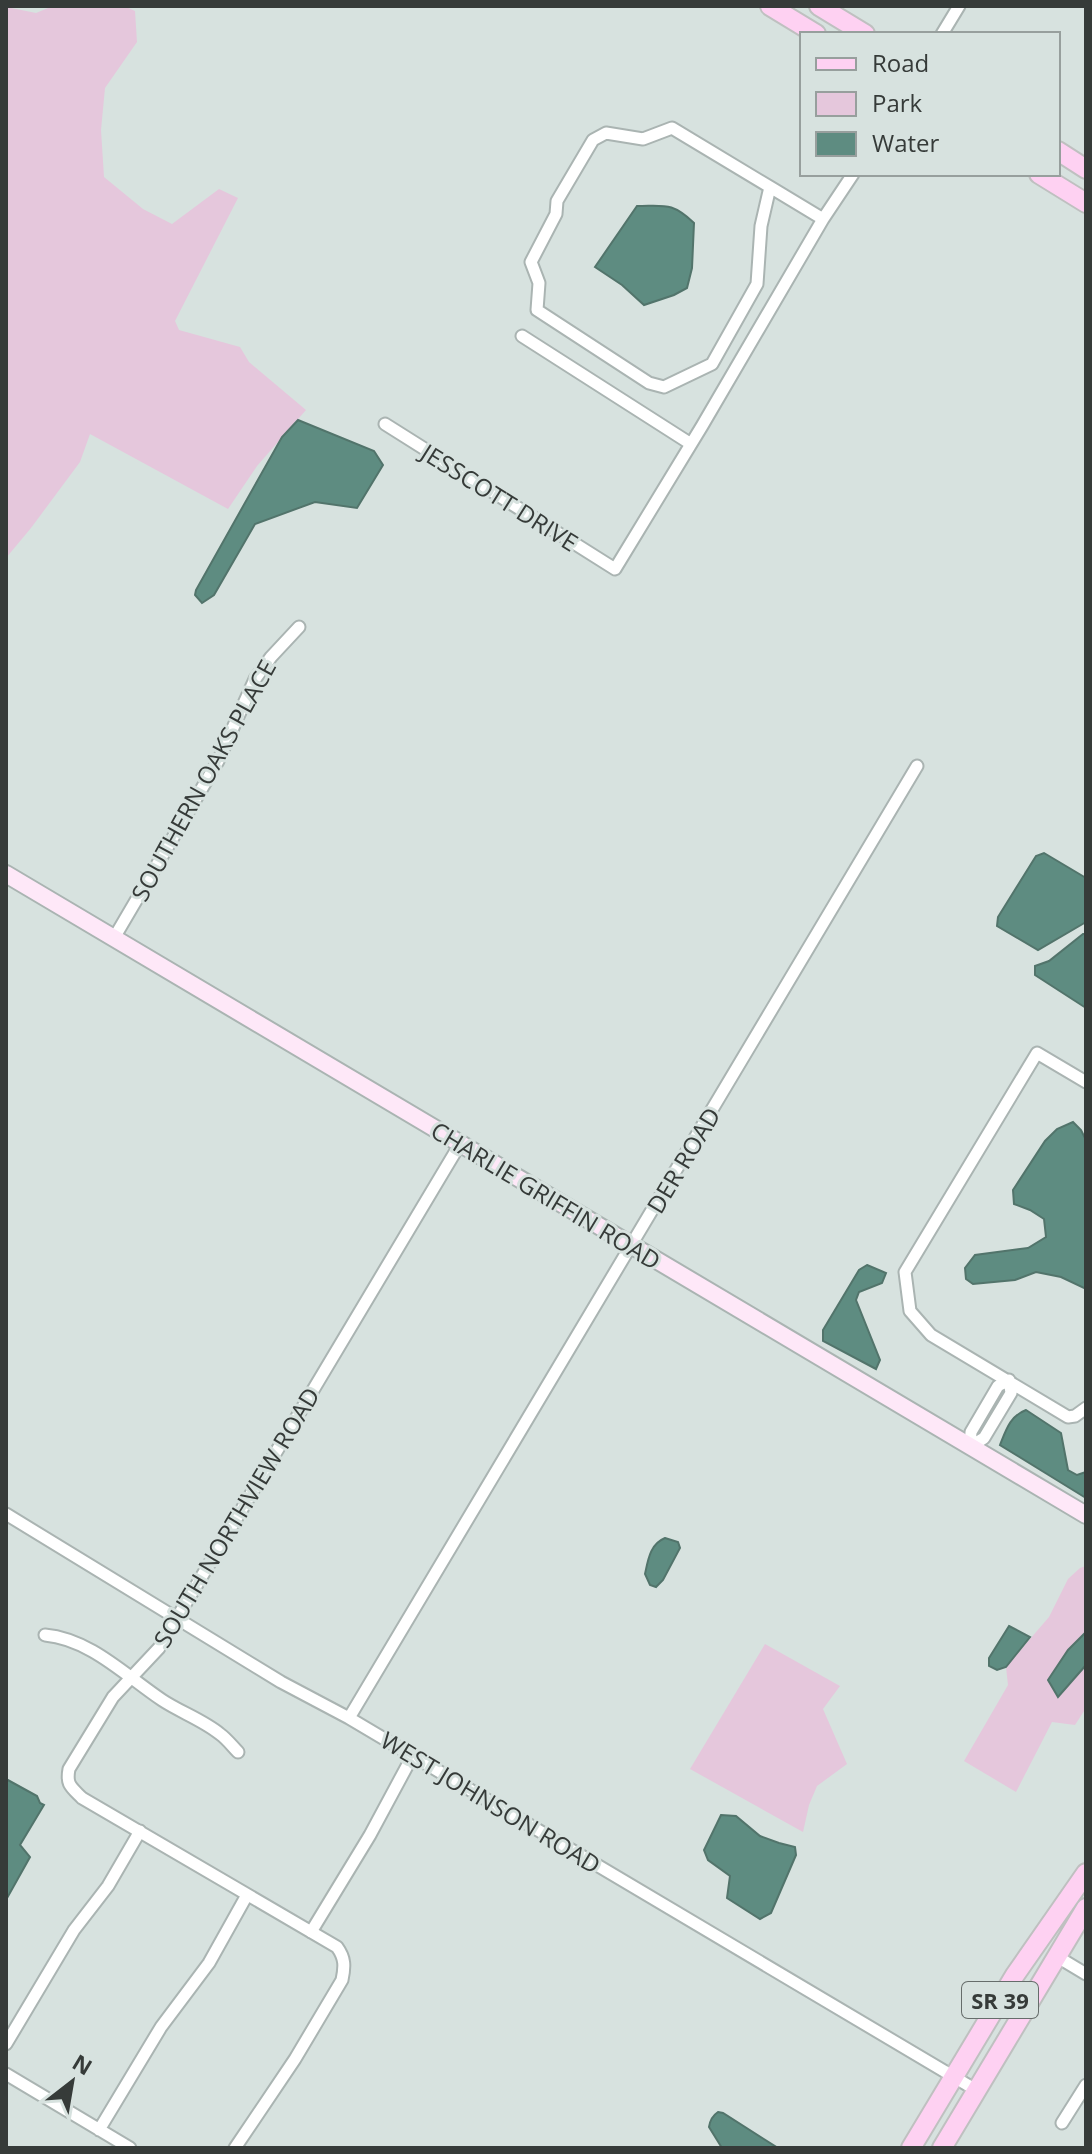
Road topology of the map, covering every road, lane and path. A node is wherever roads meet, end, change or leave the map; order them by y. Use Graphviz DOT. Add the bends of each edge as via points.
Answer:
graph roads {
  1 [pos="770,6"];
  2 [pos="819,6"];
  3 [pos="959,6"];
  4 [pos="813,32"];
  5 [pos="862,32"];
  6 [pos="943,32"];
  7 [pos="1060,152"];
  8 [pos="1086,169"];
  9 [pos="852,176"];
  10 [pos="1042,176"];
  11 [pos="770,187"];
  12 [pos="1086,203"];
  13 [pos="823,219"];
  14 [pos="522,336"];
  15 [pos="385,424"];
  16 [pos="691,444"];
  17 [pos="299,627"];
  18 [pos="917,766"];
  19 [pos="6,874"];
  20 [pos="114,938"];
  21 [pos="1086,1082"];
  22 [pos="460,1144"];
  23 [pos="632,1245"];
  24 [pos="1009,1380"];
  25 [pos="1086,1408"];
  26 [pos="970,1447"];
  27 [pos="6,1514"];
  28 [pos="1086,1515"];
  29 [pos="176,1619"];
  30 [pos="45,1635"];
  31 [pos="131,1676"];
  32 [pos="349,1718"];
  33 [pos="238,1752"];
  34 [pos="413,1755"];
  35 [pos="140,1831"];
  36 [pos="1086,1873"];
  37 [pos="247,1895"];
  38 [pos="1086,1908"];
  39 [pos="311,1932"];
  40 [pos="1056,1956"];
  41 [pos="1086,1974"];
  42 [pos="6,2044"];
  43 [pos="6,2074"];
  44 [pos="953,2077"];
  45 [pos="1086,2085"];
  46 [pos="976,2090"];
  47 [pos="1062,2123"];
  48 [pos="99,2130"];
  49 [pos="130,2148"];
  50 [pos="235,2148"];
  51 [pos="911,2148"];
  52 [pos="942,2148"];
  1 -- 4 [label="main road"];
  2 -- 5 [label="main road"];
  3 -- 6 [label="street"];
  7 -- 8 [label="main road"];
  9 -- 13 [label="street"];
  10 -- 12 [label="main road"];
  11 -- 11 [label="street" via="672,128 643,139 606,133 593,140 557,201 556,214 531,262 539,283 537,310 649,383 664,387 712,364 757,284"];
  11 -- 13 [label="street"];
  13 -- 16 [label="street"];
  14 -- 16 [label="street"];
  15 -- 16 [label="street, JESSCOTT DRIVE" via="615,569"];
  17 -- 20 [label="street, SOUTHERN OAKS PLACE" via="255,679 218,761"];
  18 -- 23 [label="street, DER ROAD"];
  19 -- 20 [label="street, CHARLIE GRIFFIN ROAD"];
  20 -- 22 [label="street, CHARLIE GRIFFIN ROAD"];
  21 -- 24 [label="street" via="1037,1053 905,1272 910,1311 931,1335"];
  22 -- 23 [label="street, CHARLIE GRIFFIN ROAD"];
  22 -- 29 [label="street, SOUTH NORTHVIEW ROAD"];
  23 -- 26 [label="street, CHARLIE GRIFFIN ROAD"];
  23 -- 32 [label="street, DER ROAD"];
  24 -- 25 [label="street" via="1068,1417"];
  24 -- 26 [label="street" via="998,1386 971,1432"];
  26 -- 28 [label="street, CHARLIE GRIFFIN ROAD"];
  27 -- 29 [label="street, WEST JOHNSON ROAD"];
  29 -- 31 [label="street, SOUTH NORTHVIEW ROAD" via="159,1648"];
  29 -- 32 [label="street, WEST JOHNSON ROAD"];
  30 -- 31 [label="street" via="74,1641"];
  31 -- 33 [label="street" via="220,1734"];
  31 -- 35 [label="street, SOUTH NORTHVIEW ROAD" via="77,1754 67,1779 82,1798"];
  32 -- 34 [label="street, WEST JOHNSON ROAD"];
  34 -- 39 [label="street"];
  34 -- 44 [label="street, WEST JOHNSON ROAD"];
  35 -- 37 [label="street, SOUTH NORTHVIEW ROAD"];
  35 -- 42 [label="street"];
  36 -- 44 [label="main road, SR 39"];
  37 -- 39 [label="street, SOUTH NORTHVIEW ROAD"];
  37 -- 48 [label="street" via="209,1963 161,2027"];
  38 -- 40 [label="main road, SR 39"];
  39 -- 50 [label="street, SOUTH NORTHVIEW ROAD" via="343,1955 342,1980"];
  40 -- 41 [label="street"];
  40 -- 46 [label="main road, SR 39"];
  43 -- 48 [label="street"];
  44 -- 46 [label="street, WEST JOHNSON ROAD"];
  44 -- 51 [label="main road, SR 39"];
  45 -- 47 [label="street"];
  46 -- 52 [label="main road, SR 39"];
  48 -- 49 [label="street"];
}
